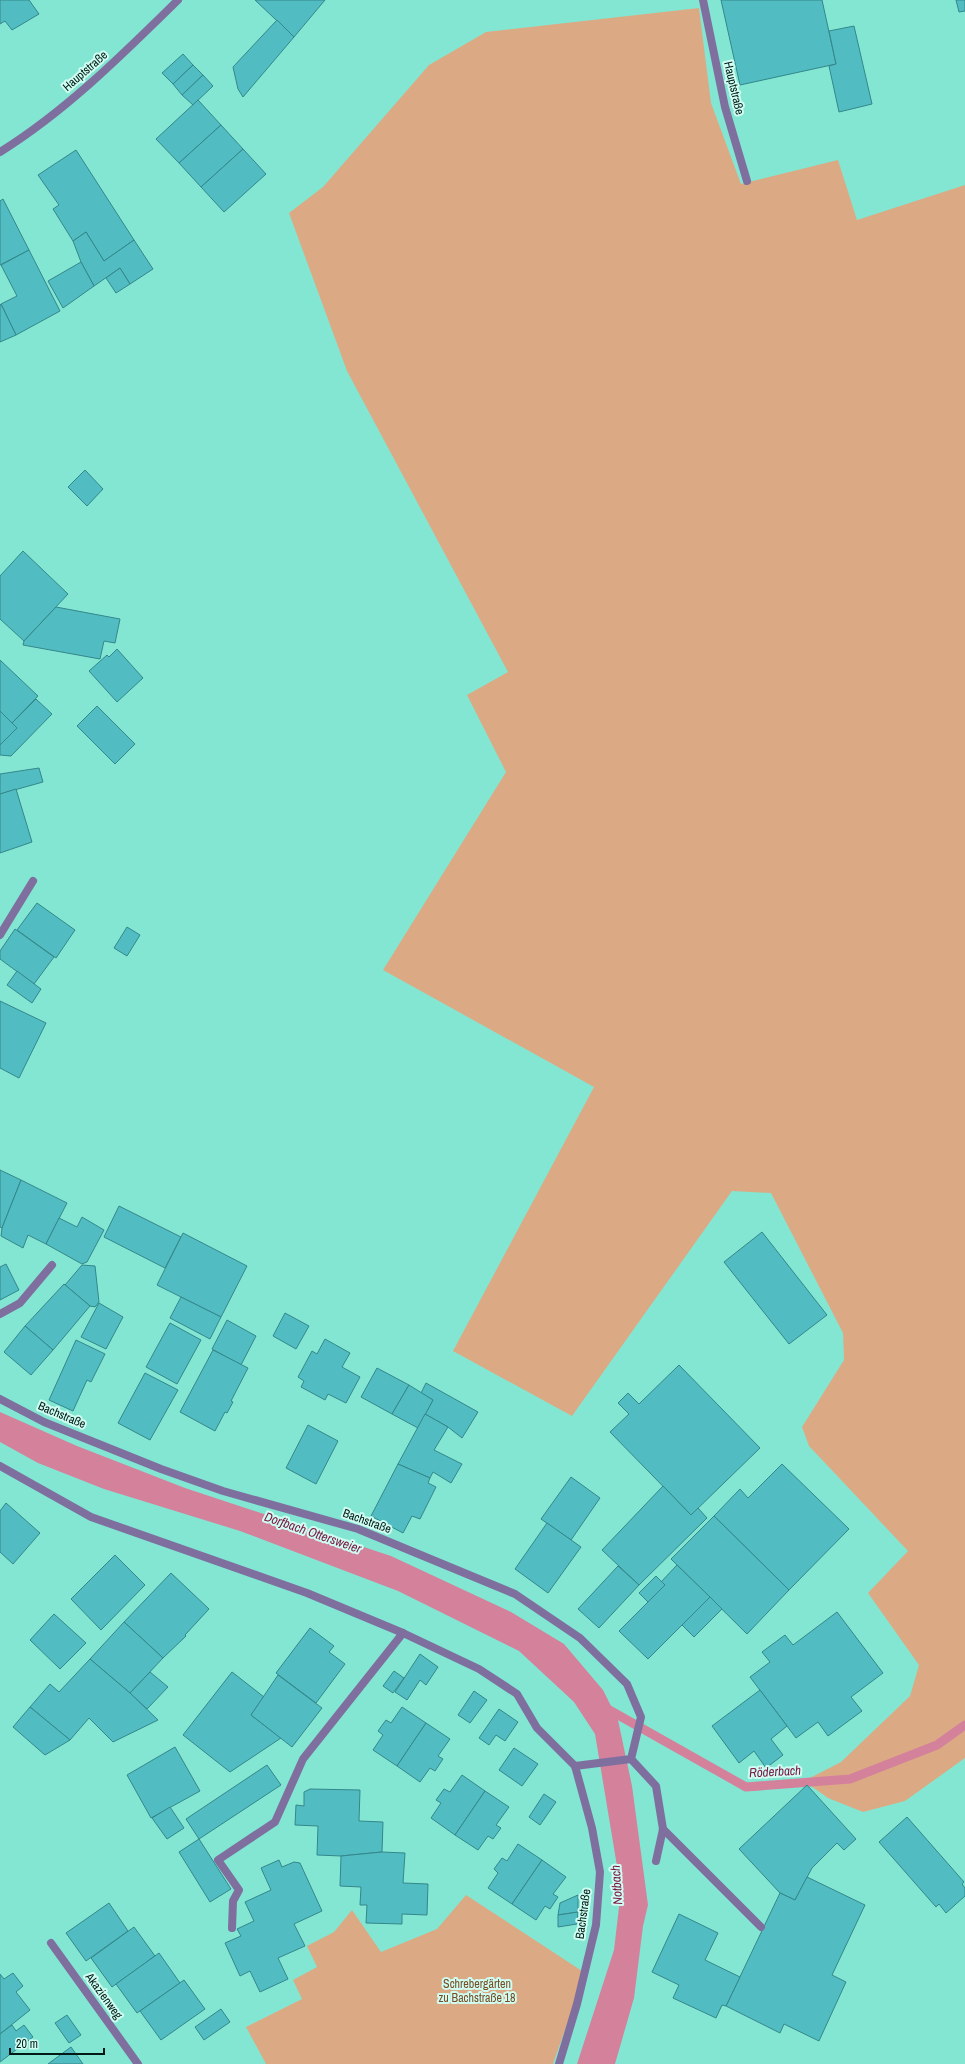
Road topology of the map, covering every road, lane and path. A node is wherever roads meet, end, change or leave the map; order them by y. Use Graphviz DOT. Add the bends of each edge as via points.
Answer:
graph roads {
  1 [pos="178,0"];
  2 [pos="703,0"];
  3 [pos="0,152"];
  4 [pos="747,182"];
  5 [pos="33,882"];
  6 [pos="0,935"];
  7 [pos="52,1265"];
  8 [pos="0,1314"];
  9 [pos="0,1399"];
  10 [pos="0,1466"];
  11 [pos="404,1633"];
  12 [pos="631,1759"];
  13 [pos="575,1766"];
  14 [pos="663,1829"];
  15 [pos="656,1861"];
  16 [pos="761,1927"];
  17 [pos="232,1928"];
  18 [pos="51,1943"];
  19 [pos="138,2064"];
  20 [pos="560,2064"];
  1 -- 3 [label="street, Hauptstraße" via="89,83 44,121"];
  2 -- 4 [label="street, Hauptstraße" via="726,107"];
  5 -- 6 [label="street"];
  7 -- 8 [label="street" via="20,1303"];
  9 -- 12 [label="street, Bachstraße" via="44,1422 160,1469 223,1491 358,1529 515,1594 580,1638 627,1684 641,1717"];
  10 -- 11 [label="street, Bachstraße" via="91,1517 307,1593"];
  11 -- 13 [label="street, Bachstraße" via="479,1669 517,1694 537,1728"];
  11 -- 17 [label="street" via="303,1759 275,1822 218,1860 239,1890 233,1901"];
  12 -- 13 [label="street"];
  12 -- 14 [label="street" via="656,1786"];
  13 -- 20 [label="street, Bachstraße" via="592,1828 600,1872 596,1925"];
  14 -- 15 [label="street"];
  14 -- 16 [label="street"];
  18 -- 19 [label="street, Akazienweg"];
}
